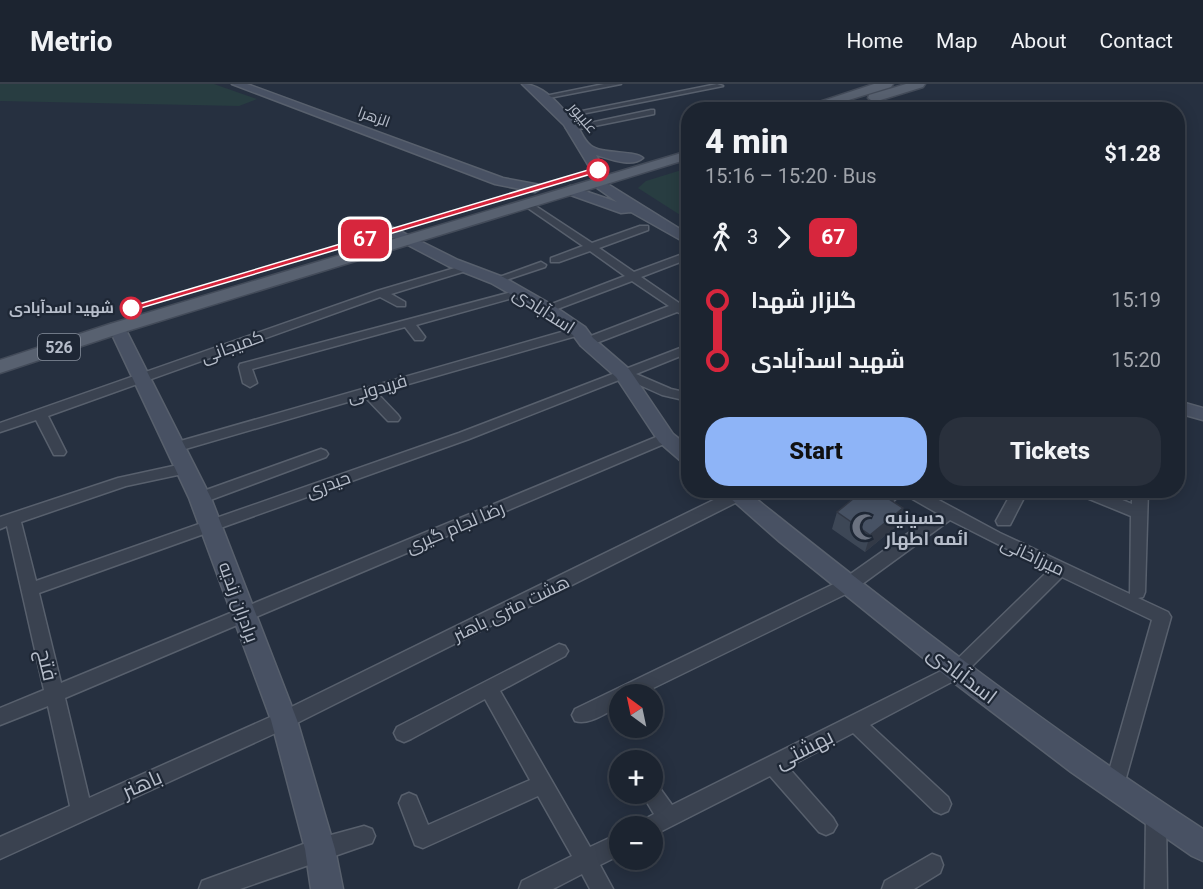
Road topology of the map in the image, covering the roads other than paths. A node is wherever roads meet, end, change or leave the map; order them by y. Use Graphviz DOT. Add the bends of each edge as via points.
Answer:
graph roads {
  1 [pos="237,84"];
  2 [pos="527,84"];
  3 [pos="617,84"];
  4 [pos="887,84"];
  5 [pos="919,84"];
  6 [pos="719,86"];
  7 [pos="544,98"];
  8 [pos="827,102"];
  9 [pos="862,102"];
  10 [pos="651,112"];
  11 [pos="561,116"];
  12 [pos="570,128"];
  13 [pos="681,145"];
  14 [pos="588,149"];
  15 [pos="681,156"];
  16 [pos="637,158"];
  17 [pos="603,176"];
  18 [pos="500,181"];
  19 [pos="570,190"];
  20 [pos="532,196"];
  21 [pos="498,199"];
  22 [pos="649,224"];
  23 [pos="681,224"];
  24 [pos="392,231"];
  25 [pos="681,237"];
  26 [pos="410,239"];
  27 [pos="592,247"];
  28 [pos="681,258"];
  29 [pos="555,260"];
  30 [pos="541,265"];
  31 [pos="465,268"];
  32 [pos="634,276"];
  33 [pos="497,280"];
  34 [pos="381,293"];
  35 [pos="519,294"];
  36 [pos="400,304"];
  37 [pos="681,305"];
  38 [pos="548,309"];
  39 [pos="681,309"];
  40 [pos="408,323"];
  41 [pos="117,327"];
  42 [pos="583,336"];
  43 [pos="419,337"];
  44 [pos="0,350"];
  45 [pos="681,352"];
  46 [pos="0,367"];
  47 [pos="623,373"];
  48 [pos="143,378"];
  49 [pos="250,383"];
  50 [pos="367,390"];
  51 [pos="681,396"];
  52 [pos="1185,409"];
  53 [pos="1203,414"];
  54 [pos="41,415"];
  55 [pos="393,418"];
  56 [pos="0,428"];
  57 [pos="666,438"];
  58 [pos="176,447"];
  59 [pos="681,450"];
  60 [pos="59,452"];
  61 [pos="321,454"];
  62 [pos="187,468"];
  63 [pos="200,498"];
  64 [pos="727,498"];
  65 [pos="746,498"];
  66 [pos="888,498"];
  67 [pos="920,498"];
  68 [pos="1017,498"];
  69 [pos="1101,498"];
  70 [pos="1139,498"];
  71 [pos="877,508"];
  72 [pos="1138,513"];
  73 [pos="947,514"];
  74 [pos="6,521"];
  75 [pos="1004,521"];
  76 [pos="211,526"];
  77 [pos="1061,568"];
  78 [pos="848,585"];
  79 [pos="30,590"];
  80 [pos="1137,592"];
  81 [pos="244,617"];
  82 [pos="560,651"];
  83 [pos="955,672"];
  84 [pos="645,684"];
  85 [pos="489,689"];
  86 [pos="54,695"];
  87 [pos="609,702"];
  88 [pos="582,715"];
  89 [pos="0,717"];
  90 [pos="284,720"];
  91 [pos="855,723"];
  92 [pos="404,733"];
  93 [pos="773,765"];
  94 [pos="543,784"];
  95 [pos="1115,785"];
  96 [pos="410,803"];
  97 [pos="941,804"];
  98 [pos="82,811"];
  99 [pos="1156,815"];
  100 [pos="663,820"];
  101 [pos="826,825"];
  102 [pos="364,836"];
  103 [pos="1203,846"];
  104 [pos="0,848"];
  105 [pos="320,849"];
  106 [pos="609,849"];
  107 [pos="586,861"];
  108 [pos="932,865"];
  109 [pos="210,889"];
  110 [pos="327,889"];
  111 [pos="530,889"];
  112 [pos="602,889"];
  113 [pos="893,889"];
  114 [pos="1156,889"];
  1 -- 18 [label="street, الزهرا"];
  2 -- 7 [label="street, علیپور"];
  3 -- 7 [label="street"];
  4 -- 8 [label="main road"];
  5 -- 9 [label="main road"];
  6 -- 11 [label="street"];
  7 -- 11 [label="street, علیپور"];
  10 -- 12 [label="street"];
  11 -- 12 [label="street, علیپور"];
  12 -- 14 [label="street, علیپور"];
  13 -- 16 [label="main road, 526"];
  14 -- 16 [label="street, علیپور" via="620,158"];
  14 -- 17 [label="street, علیپور"];
  15 -- 17 [label="main road, 526"];
  16 -- 17 [label="main road, 526"];
  17 -- 19 [label="main road, 526"];
  17 -- 20 [label="main road, 526"];
  17 -- 22 [label="street"];
  17 -- 23 [label="street"];
  18 -- 20 [label="street, الزهرا"];
  18 -- 21 [label="street" via="505,195"];
  19 -- 20 [label="main road, 526"];
  19 -- 22 [label="street"];
  20 -- 21 [label="main road, 526"];
  20 -- 26 [label="main road, 526"];
  20 -- 27 [label="street"];
  21 -- 24 [label="main road, 526"];
  22 -- 25 [label="street"];
  22 -- 27 [label="street"];
  24 -- 26 [label="street, اسدآبادی"];
  24 -- 44 [label="main road, 526"];
  26 -- 31 [label="street, اسدآبادی"];
  26 -- 41 [label="main road, 526"];
  27 -- 29 [label="street"];
  27 -- 32 [label="street"];
  28 -- 32 [label="street"];
  30 -- 33 [label="street"];
  31 -- 33 [label="street, اسدآبادی"];
  31 -- 34 [label="street, کمیجانی"];
  32 -- 37 [label="street"];
  32 -- 38 [label="street"];
  33 -- 35 [label="street, اسدآبادی"];
  34 -- 36 [label="street"];
  34 -- 48 [label="street, کمیجانی"];
  35 -- 38 [label="street, اسدآبادی"];
  35 -- 40 [label="street"];
  38 -- 42 [label="street, اسدآبادی"];
  39 -- 42 [label="street, فریدونی"];
  40 -- 43 [label="street"];
  40 -- 49 [label="street" via="245,368"];
  41 -- 46 [label="main road, 526"];
  41 -- 48 [label="street, برادران زندیه"];
  42 -- 47 [label="street, اسدآبادی"];
  42 -- 50 [label="street, فریدونی"];
  45 -- 47 [label="street, حیدری"];
  47 -- 51 [label="street"];
  47 -- 57 [label="street, اسدآبادی"];
  47 -- 76 [label="street, حیدری" via="464,436"];
  48 -- 54 [label="street, کمیجانی"];
  48 -- 58 [label="street, برادران زندیه"];
  50 -- 55 [label="street"];
  50 -- 58 [label="street, فریدونی"];
  52 -- 53 [label="street"];
  54 -- 56 [label="street, کمیجانی"];
  54 -- 60 [label="street"];
  57 -- 59 [label="street, اسدآبادی"];
  57 -- 81 [label="street, رضا لجام گیری"];
  58 -- 62 [label="street, برادران زندیه"];
  61 -- 63 [label="street"];
  62 -- 63 [label="street, برادران زندیه"];
  62 -- 74 [label="street" via="123,482"];
  63 -- 76 [label="street, برادران زندیه"];
  64 -- 90 [label="street, هشت متری باهنر"];
  65 -- 78 [label="street, اسدآبادی"];
  66 -- 71 [label="street"];
  67 -- 73 [label="street, میرزاخانی"];
  68 -- 75 [label="street"];
  69 -- 72 [label="street"];
  70 -- 72 [label="street"];
  72 -- 80 [label="street"];
  73 -- 77 [label="street, میرزاخانی"];
  73 -- 78 [label="street"];
  74 -- 79 [label="street, فتح"];
  76 -- 79 [label="street, حیدری"];
  76 -- 81 [label="street, برادران زندیه"];
  77 -- 83 [label="street, بهشتی"];
  77 -- 95 [label="street, میرزاخانی" via="1162,617"];
  78 -- 83 [label="street, اسدآبادی"];
  78 -- 84 [label="street"];
  79 -- 86 [label="street, فتح"];
  81 -- 86 [label="street, رضا لجام گیری"];
  81 -- 90 [label="street, برادران زندیه"];
  82 -- 85 [label="street"];
  83 -- 91 [label="street, بهشتی"];
  83 -- 95 [label="street, اسدآبادی"];
  85 -- 92 [label="street"];
  85 -- 94 [label="street"];
  86 -- 89 [label="street, رضا لجام گیری"];
  86 -- 98 [label="street, فتح"];
  87 -- 88 [label="street"];
  90 -- 98 [label="street, باهنر"];
  90 -- 105 [label="street, برادران زندیه"];
  91 -- 93 [label="street, بهشتی"];
  91 -- 97 [label="street"];
  93 -- 100 [label="street, بهشتی"];
  93 -- 101 [label="street"];
  94 -- 96 [label="street" via="423,838"];
  94 -- 107 [label="street"];
  95 -- 99 [label="street, اسدآبادی"];
  98 -- 104 [label="street, باهنر"];
  99 -- 103 [label="street, اسدآبادی"];
  99 -- 114 [label="street"];
  102 -- 105 [label="street"];
  105 -- 109 [label="street"];
  105 -- 110 [label="street, برادران زندیه"];
  106 -- 107 [label="street"];
  107 -- 111 [label="street"];
  107 -- 112 [label="street"];
  108 -- 113 [label="street"];
}
